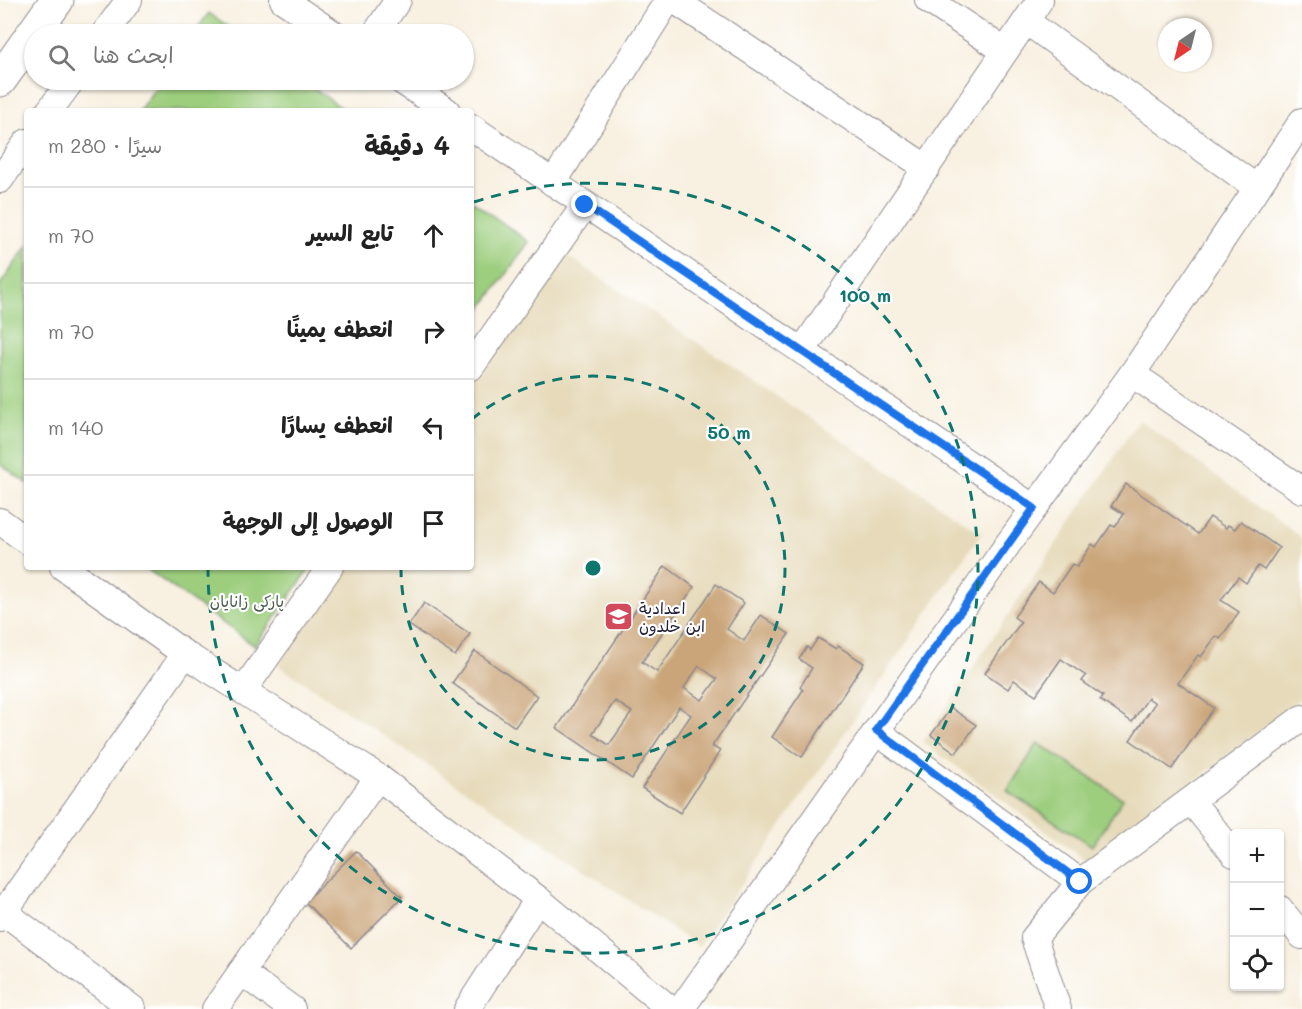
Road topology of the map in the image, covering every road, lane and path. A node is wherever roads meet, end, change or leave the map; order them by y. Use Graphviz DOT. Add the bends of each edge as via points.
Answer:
graph roads {
  1 [pos="57,0"];
  2 [pos="129,0"];
  3 [pos="283,0"];
  4 [pos="398,0"];
  5 [pos="668,0"];
  6 [pos="674,0"];
  7 [pos="928,0"];
  8 [pos="1040,0"];
  9 [pos="1026,21"];
  10 [pos="40,24"];
  11 [pos="111,24"];
  12 [pos="319,24"];
  13 [pos="382,24"];
  14 [pos="24,46"];
  15 [pos="1005,51"];
  16 [pos="0,80"];
  17 [pos="65,90"];
  18 [pos="415,90"];
  19 [pos="52,108"];
  20 [pos="442,108"];
  21 [pos="1302,120"];
  22 [pos="474,129"];
  23 [pos="24,146"];
  24 [pos="1294,150"];
  25 [pos="927,168"];
  26 [pos="0,180"];
  27 [pos="553,183"];
  28 [pos="1257,188"];
  29 [pos="585,205"];
  30 [pos="802,351"];
  31 [pos="474,363"];
  32 [pos="1132,374"];
  33 [pos="1302,490"];
  34 [pos="1034,508"];
  35 [pos="67,570"];
  36 [pos="328,570"];
  37 [pos="185,654"];
  38 [pos="243,691"];
  39 [pos="1302,718"];
  40 [pos="876,730"];
  41 [pos="378,777"];
  42 [pos="1191,801"];
  43 [pos="1230,849"];
  44 [pos="1080,882"];
  45 [pos="538,899"];
  46 [pos="1,913"];
  47 [pos="241,972"];
  48 [pos="133,1009"];
  49 [pos="215,1009"];
  50 [pos="292,1009"];
  51 [pos="467,1009"];
  52 [pos="670,1009"];
  53 [pos="681,1009"];
  54 [pos="1058,1009"];
  1 -- 10 [label="main road"];
  2 -- 11 [label="street"];
  3 -- 12 [label="street"];
  4 -- 13 [label="street"];
  5 -- 27 [label="street"];
  6 -- 25 [label="street"];
  7 -- 15 [label="street"];
  8 -- 9 [label="street"];
  9 -- 15 [label="street"];
  9 -- 28 [label="street"];
  14 -- 16 [label="main road"];
  15 -- 25 [label="street"];
  17 -- 19 [label="street"];
  18 -- 20 [label="street"];
  21 -- 24 [label="street"];
  22 -- 27 [label="street"];
  23 -- 26 [label="street"];
  24 -- 28 [label="street"];
  25 -- 30 [label="street"];
  27 -- 29 [label="street"];
  28 -- 32 [label="street"];
  29 -- 30 [label="street"];
  29 -- 31 [label="street"];
  30 -- 34 [label="street"];
  32 -- 33 [label="street"];
  32 -- 34 [label="street"];
  34 -- 40 [label="street"];
  35 -- 37 [label="street"];
  36 -- 38 [label="street"];
  37 -- 38 [label="street"];
  37 -- 46 [label="street"];
  38 -- 41 [label="street"];
  39 -- 42 [label="street"];
  40 -- 44 [label="street"];
  40 -- 53 [label="street"];
  41 -- 45 [label="street"];
  41 -- 47 [label="street"];
  42 -- 43 [label="street"];
  42 -- 44 [label="street"];
  44 -- 54 [label="street" via="1034,938"];
  45 -- 51 [label="street"];
  45 -- 52 [label="street"];
  46 -- 48 [label="street"];
  47 -- 49 [label="street"];
  47 -- 50 [label="street"];
}
